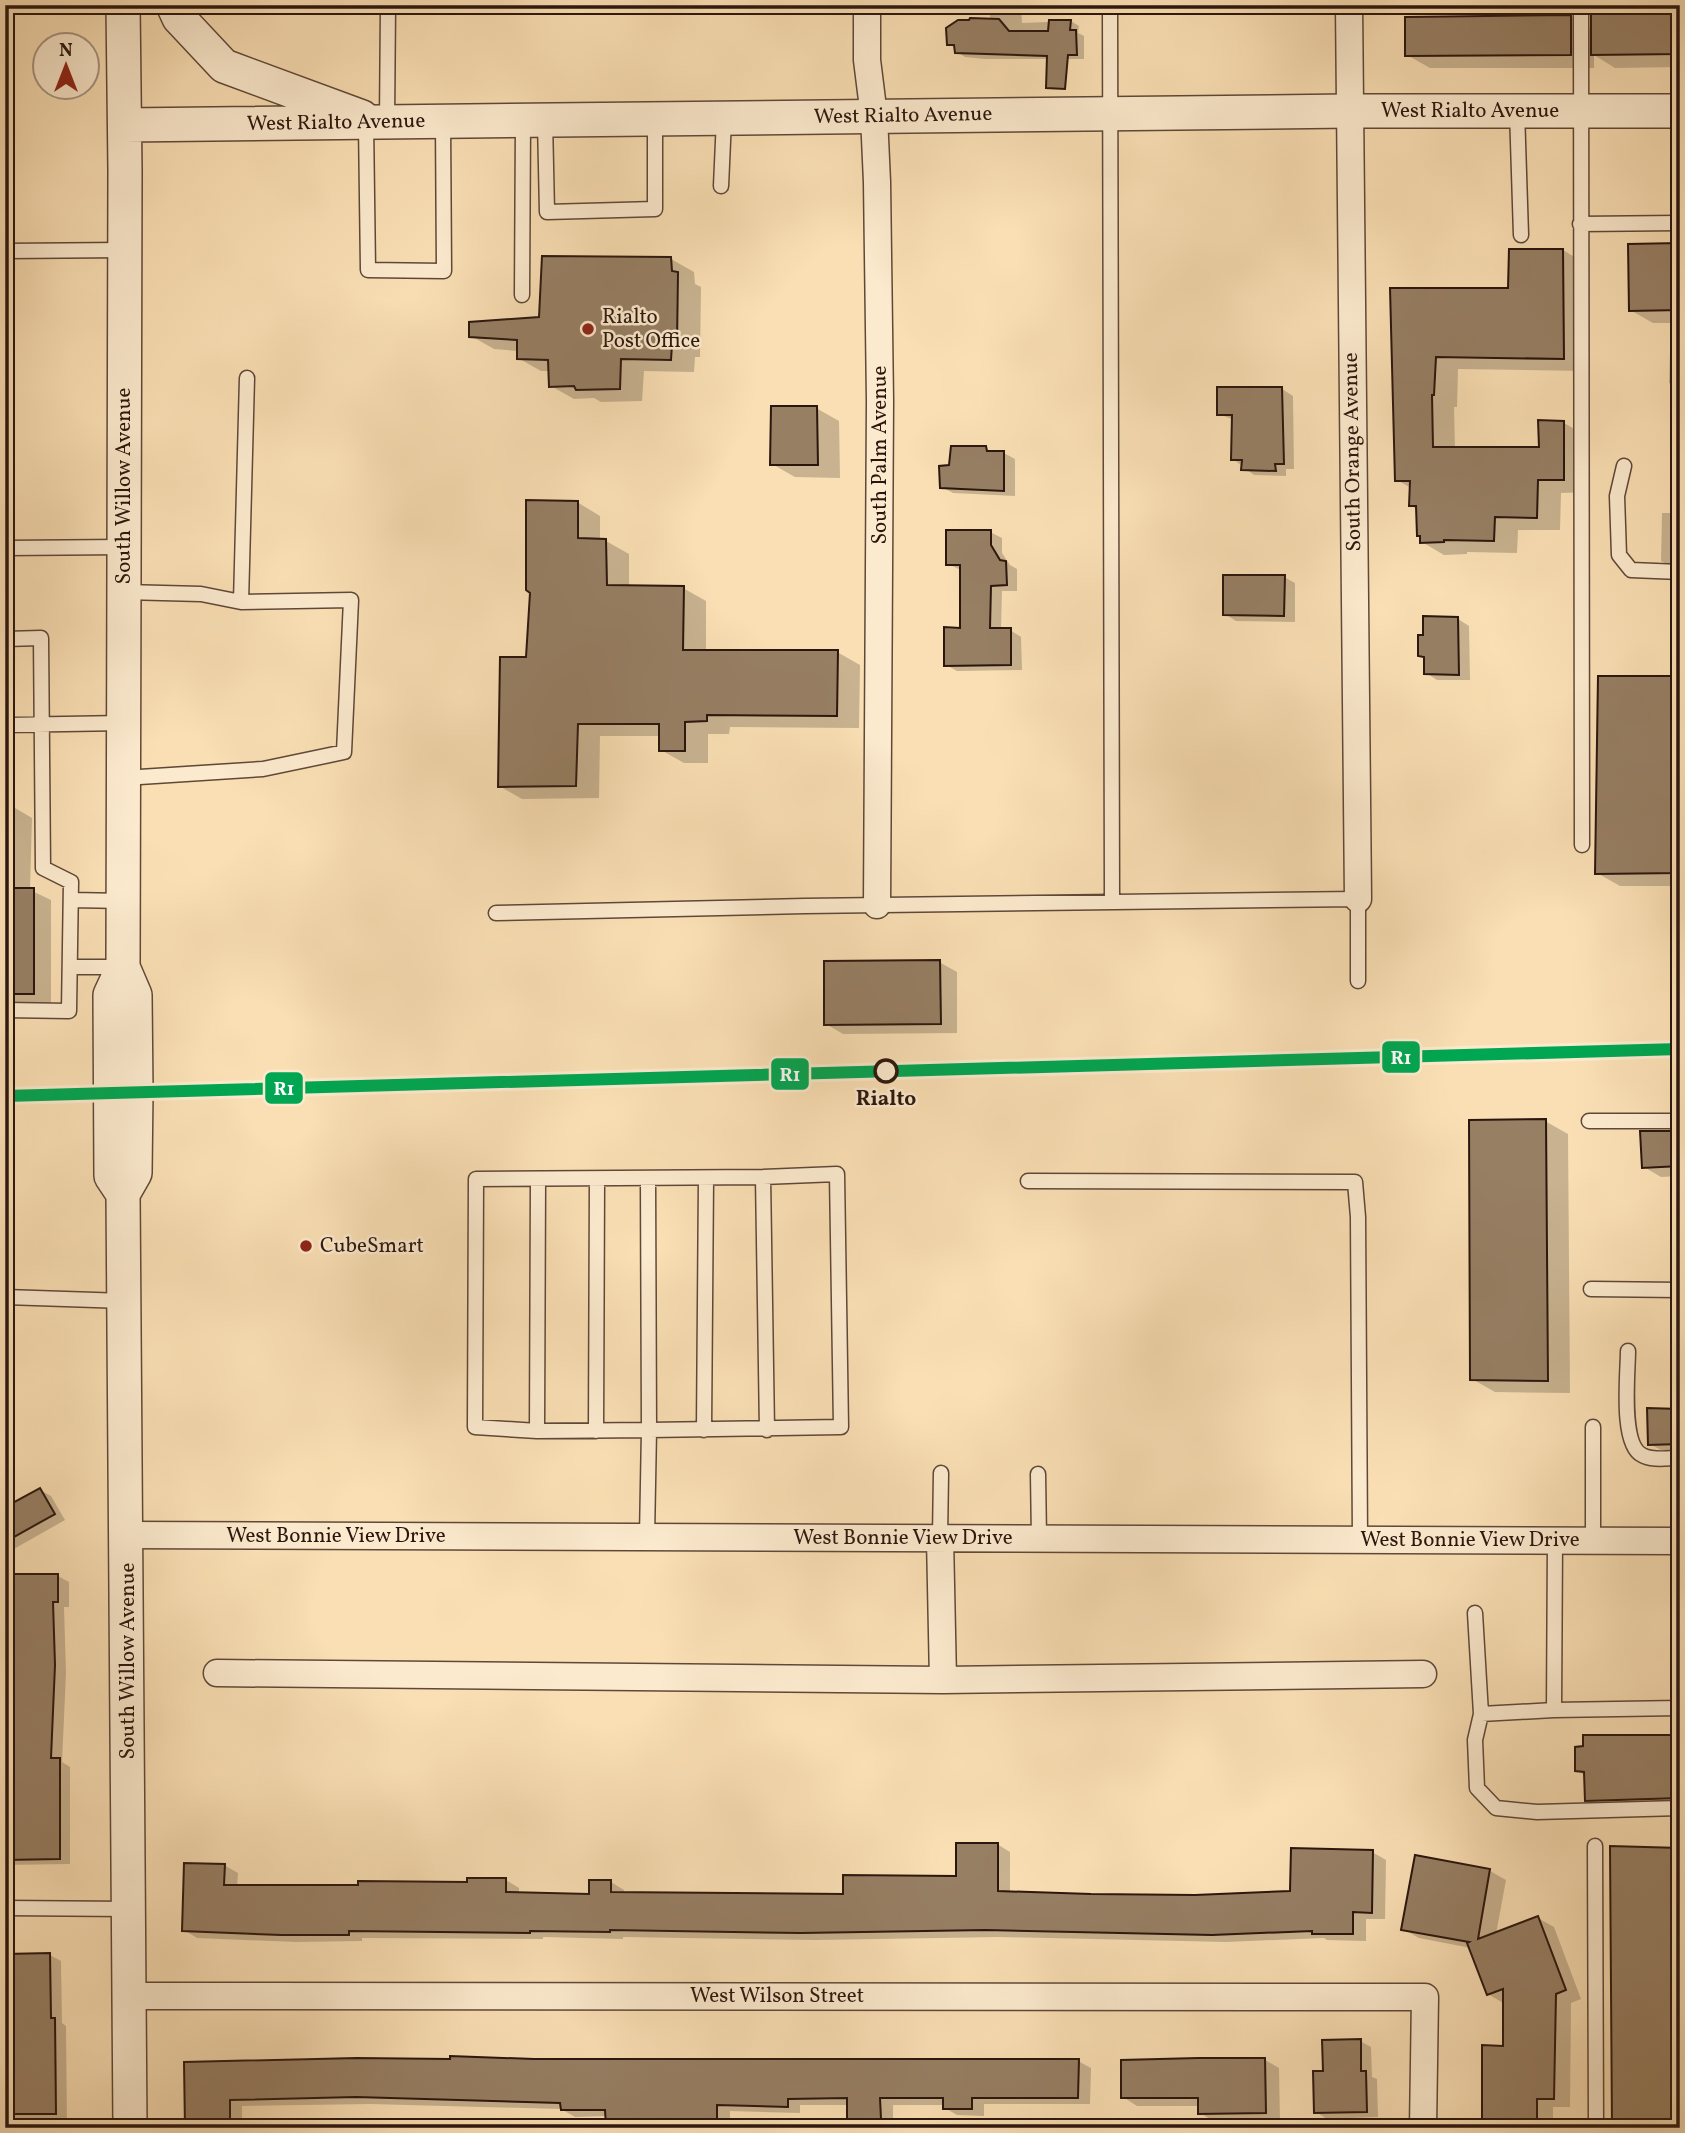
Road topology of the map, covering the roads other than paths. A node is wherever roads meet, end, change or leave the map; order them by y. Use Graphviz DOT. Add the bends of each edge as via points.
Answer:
graph roads {
  1 [pos="123,5"];
  2 [pos="173,5"];
  3 [pos="388,5"];
  4 [pos="867,5"];
  5 [pos="1110,5"];
  6 [pos="1349,5"];
  7 [pos="1581,5"];
  8 [pos="1349,111"];
  9 [pos="1517,111"];
  10 [pos="1580,111"];
  11 [pos="1680,111"];
  12 [pos="1111,114"];
  13 [pos="874,116"];
  14 [pos="724,119"];
  15 [pos="655,120"];
  16 [pos="534,121"];
  17 [pos="443,122"];
  18 [pos="377,123"];
  19 [pos="125,125"];
  20 [pos="721,186"];
  21 [pos="1680,223"];
  22 [pos="1580,224"];
  23 [pos="1521,235"];
  24 [pos="125,250"];
  25 [pos="5,251"];
  26 [pos="522,295"];
  27 [pos="247,378"];
  28 [pos="1624,466"];
  29 [pos="124,547"];
  30 [pos="5,548"];
  31 [pos="1680,572"];
  32 [pos="124,592"];
  33 [pos="241,602"];
  34 [pos="5,639"];
  35 [pos="124,723"];
  36 [pos="5,725"];
  37 [pos="42,725"];
  38 [pos="124,778"];
  39 [pos="1582,845"];
  40 [pos="72,900"];
  41 [pos="1358,900"];
  42 [pos="123,901"];
  43 [pos="1112,902"];
  44 [pos="877,905"];
  45 [pos="496,913"];
  46 [pos="70,967"];
  47 [pos="123,967"];
  48 [pos="1358,981"];
  49 [pos="5,1010"];
  50 [pos="1589,1121"];
  51 [pos="1680,1121"];
  52 [pos="764,1177"];
  53 [pos="706,1178"];
  54 [pos="597,1179"];
  55 [pos="648,1179"];
  56 [pos="538,1180"];
  57 [pos="1028,1181"];
  58 [pos="1591,1289"];
  59 [pos="1680,1290"];
  60 [pos="5,1297"];
  61 [pos="125,1301"];
  62 [pos="1628,1351"];
  63 [pos="1593,1427"];
  64 [pos="649,1430"];
  65 [pos="704,1430"];
  66 [pos="767,1430"];
  67 [pos="537,1431"];
  68 [pos="596,1431"];
  69 [pos="1680,1458"];
  70 [pos="941,1473"];
  71 [pos="1038,1474"];
  72 [pos="127,1535"];
  73 [pos="646,1537"];
  74 [pos="940,1538"];
  75 [pos="1039,1538"];
  76 [pos="1360,1540"];
  77 [pos="1555,1540"];
  78 [pos="1593,1541"];
  79 [pos="1680,1541"];
  80 [pos="1475,1613"];
  81 [pos="216,1673"];
  82 [pos="1423,1674"];
  83 [pos="943,1680"];
  84 [pos="1680,1708"];
  85 [pos="1555,1710"];
  86 [pos="1481,1714"];
  87 [pos="1680,1808"];
  88 [pos="1595,1846"];
  89 [pos="5,1908"];
  90 [pos="129,1909"];
  91 [pos="130,1996"];
  92 [pos="130,2128"];
  93 [pos="1423,2128"];
  94 [pos="1596,2128"];
  1 -- 19 [label="street, South Willow Avenue"];
  2 -- 18 [label="street" via="179,18 224,66"];
  3 -- 18 [label="lane"];
  4 -- 13 [label="street, South Palm Avenue"];
  5 -- 12 [label="lane"];
  6 -- 8 [label="street, South Orange Avenue"];
  7 -- 10 [label="lane"];
  8 -- 9 [label="street, West Rialto Avenue"];
  8 -- 12 [label="street, West Rialto Avenue"];
  8 -- 41 [label="street, South Orange Avenue"];
  9 -- 10 [label="street, West Rialto Avenue"];
  9 -- 23 [label="lane"];
  10 -- 11 [label="street, West Rialto Avenue"];
  10 -- 22 [label="lane"];
  12 -- 13 [label="street, West Rialto Avenue"];
  12 -- 43 [label="lane"];
  13 -- 14 [label="street, West Rialto Avenue"];
  13 -- 44 [label="street, South Palm Avenue" via="881,477"];
  14 -- 15 [label="street, West Rialto Avenue"];
  14 -- 20 [label="lane"];
  15 -- 16 [label="street, West Rialto Avenue"];
  15 -- 16 [label="lane" via="655,209 547,212"];
  16 -- 17 [label="street, West Rialto Avenue"];
  16 -- 26 [label="lane"];
  17 -- 18 [label="street, West Rialto Avenue"];
  17 -- 18 [label="lane" via="444,271 368,270"];
  18 -- 19 [label="street, West Rialto Avenue"];
  19 -- 24 [label="street, South Willow Avenue"];
  21 -- 22 [label="lane"];
  22 -- 39 [label="lane"];
  24 -- 25 [label="lane"];
  24 -- 29 [label="street, South Willow Avenue"];
  27 -- 33 [label="lane"];
  28 -- 31 [label="lane" via="1617,496 1619,555 1631,570"];
  29 -- 30 [label="lane"];
  29 -- 32 [label="street, South Willow Avenue"];
  32 -- 33 [label="lane" via="201,594"];
  32 -- 35 [label="street, South Willow Avenue"];
  33 -- 38 [label="lane" via="351,600 344,752 262,769"];
  34 -- 37 [label="lane" via="41,638"];
  35 -- 37 [label="lane"];
  35 -- 38 [label="street, South Willow Avenue"];
  36 -- 37 [label="lane"];
  37 -- 40 [label="lane" via="43,869 71,882"];
  38 -- 42 [label="street, South Willow Avenue"];
  40 -- 42 [label="lane"];
  40 -- 46 [label="lane"];
  41 -- 43 [label="lane"];
  41 -- 48 [label="lane"];
  42 -- 47 [label="street, South Willow Avenue"];
  43 -- 44 [label="lane"];
  44 -- 45 [label="lane"];
  46 -- 47 [label="lane"];
  46 -- 49 [label="lane" via="69,1011"];
  47 -- 61 [label="street, South Willow Avenue" via="135,995 136,1091 135,1173 123,1194"];
  50 -- 51 [label="lane"];
  52 -- 53 [label="lane"];
  52 -- 66 [label="lane"];
  52 -- 66 [label="lane" via="837,1174 841,1427"];
  53 -- 55 [label="lane"];
  53 -- 65 [label="lane"];
  54 -- 55 [label="lane"];
  54 -- 56 [label="lane"];
  54 -- 68 [label="lane"];
  55 -- 64 [label="lane"];
  56 -- 67 [label="lane"];
  56 -- 67 [label="lane" via="476,1179 475,1413 475,1427"];
  57 -- 76 [label="lane" via="1355,1182"];
  58 -- 59 [label="lane"];
  60 -- 61 [label="lane"];
  61 -- 72 [label="street, South Willow Avenue"];
  62 -- 69 [label="lane" via="1634,1449 1643,1456"];
  63 -- 78 [label="lane"];
  64 -- 65 [label="lane"];
  64 -- 68 [label="lane"];
  64 -- 73 [label="lane"];
  65 -- 66 [label="lane"];
  67 -- 68 [label="lane"];
  70 -- 74 [label="lane"];
  71 -- 75 [label="lane"];
  72 -- 73 [label="street, West Bonnie View Drive"];
  72 -- 90 [label="street, South Willow Avenue"];
  73 -- 74 [label="street, West Bonnie View Drive"];
  74 -- 75 [label="street, West Bonnie View Drive"];
  74 -- 83 [label="street"];
  75 -- 76 [label="street, West Bonnie View Drive"];
  76 -- 77 [label="street, West Bonnie View Drive"];
  77 -- 78 [label="street, West Bonnie View Drive"];
  77 -- 85 [label="lane"];
  78 -- 79 [label="street, West Bonnie View Drive"];
  80 -- 86 [label="lane"];
  81 -- 83 [label="street"];
  82 -- 83 [label="street"];
  84 -- 85 [label="lane"];
  85 -- 86 [label="lane"];
  86 -- 87 [label="lane" via="1475,1740 1477,1788 1496,1808 1537,1812"];
  88 -- 94 [label="lane"];
  89 -- 90 [label="lane"];
  90 -- 91 [label="street, South Willow Avenue"];
  91 -- 92 [label="street, South Willow Avenue"];
  91 -- 93 [label="street, West Wilson Street" via="1424,1997"];
}
